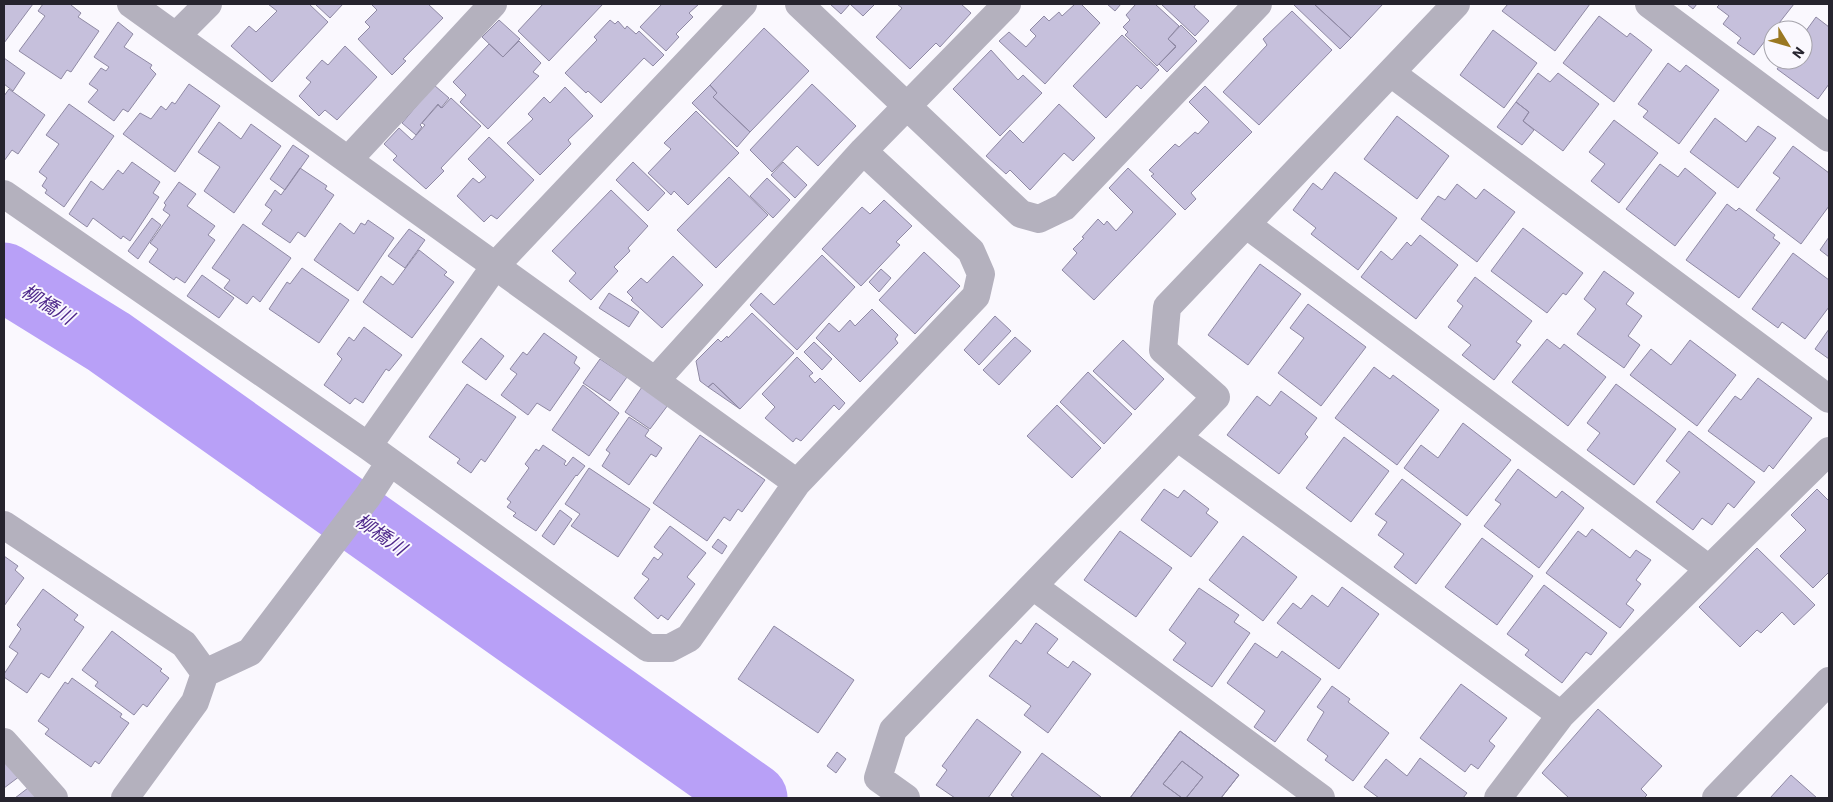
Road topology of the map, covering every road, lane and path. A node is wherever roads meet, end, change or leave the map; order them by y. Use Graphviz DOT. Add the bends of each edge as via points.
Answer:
graph roads {
  1 [pos="131,4"];
  2 [pos="208,4"];
  3 [pos="493,4"];
  4 [pos="743,4"];
  5 [pos="799,4"];
  6 [pos="1007,4"];
  7 [pos="1258,4"];
  8 [pos="1456,4"];
  9 [pos="1649,4"];
  10 [pos="176,36"];
  11 [pos="1391,73"];
  12 [pos="907,105"];
  13 [pos="1829,138"];
  14 [pos="863,151"];
  15 [pos="348,160"];
  16 [pos="4,194"];
  17 [pos="1247,225"];
  18 [pos="495,266"];
  19 [pos="655,381"];
  20 [pos="1829,399"];
  21 [pos="1178,437"];
  22 [pos="368,446"];
  23 [pos="1829,451"];
  24 [pos="390,462"];
  25 [pos="797,483"];
  26 [pos="4,525"];
  27 [pos="1709,569"];
  28 [pos="1033,586"];
  29 [pos="205,673"];
  30 [pos="1829,681"];
  31 [pos="1561,715"];
  32 [pos="4,742"];
  33 [pos="54,798"];
  34 [pos="125,798"];
  35 [pos="906,798"];
  36 [pos="1321,798"];
  37 [pos="1498,798"];
  38 [pos="1716,798"];
  1 -- 10 [label="street"];
  2 -- 10 [label="street"];
  3 -- 15 [label="street"];
  4 -- 18 [label="street"];
  5 -- 12 [label="street"];
  6 -- 12 [label="street"];
  7 -- 12 [label="street" via="1064,207 1039,219 1021,214"];
  8 -- 11 [label="street"];
  9 -- 13 [label="street"];
  10 -- 15 [label="street"];
  11 -- 17 [label="street"];
  11 -- 20 [label="street"];
  12 -- 14 [label="street"];
  14 -- 19 [label="street"];
  14 -- 25 [label="street" via="971,251 981,274 976,296"];
  15 -- 18 [label="street"];
  16 -- 22 [label="street"];
  17 -- 21 [label="street" via="1167,307 1163,350 1216,397"];
  17 -- 27 [label="street"];
  18 -- 19 [label="street"];
  18 -- 22 [label="street"];
  19 -- 25 [label="street"];
  21 -- 28 [label="street"];
  21 -- 31 [label="street"];
  22 -- 24 [label="street"];
  23 -- 27 [label="street"];
  24 -- 25 [label="street" via="648,648 670,648 689,638"];
  24 -- 29 [label="street" via="250,652"];
  26 -- 29 [label="street" via="184,644"];
  27 -- 31 [label="street"];
  28 -- 35 [label="street" via="893,730 878,778"];
  28 -- 36 [label="street"];
  29 -- 34 [label="street" via="194,702"];
  30 -- 38 [label="street"];
  31 -- 37 [label="street"];
  32 -- 33 [label="street"];
}
